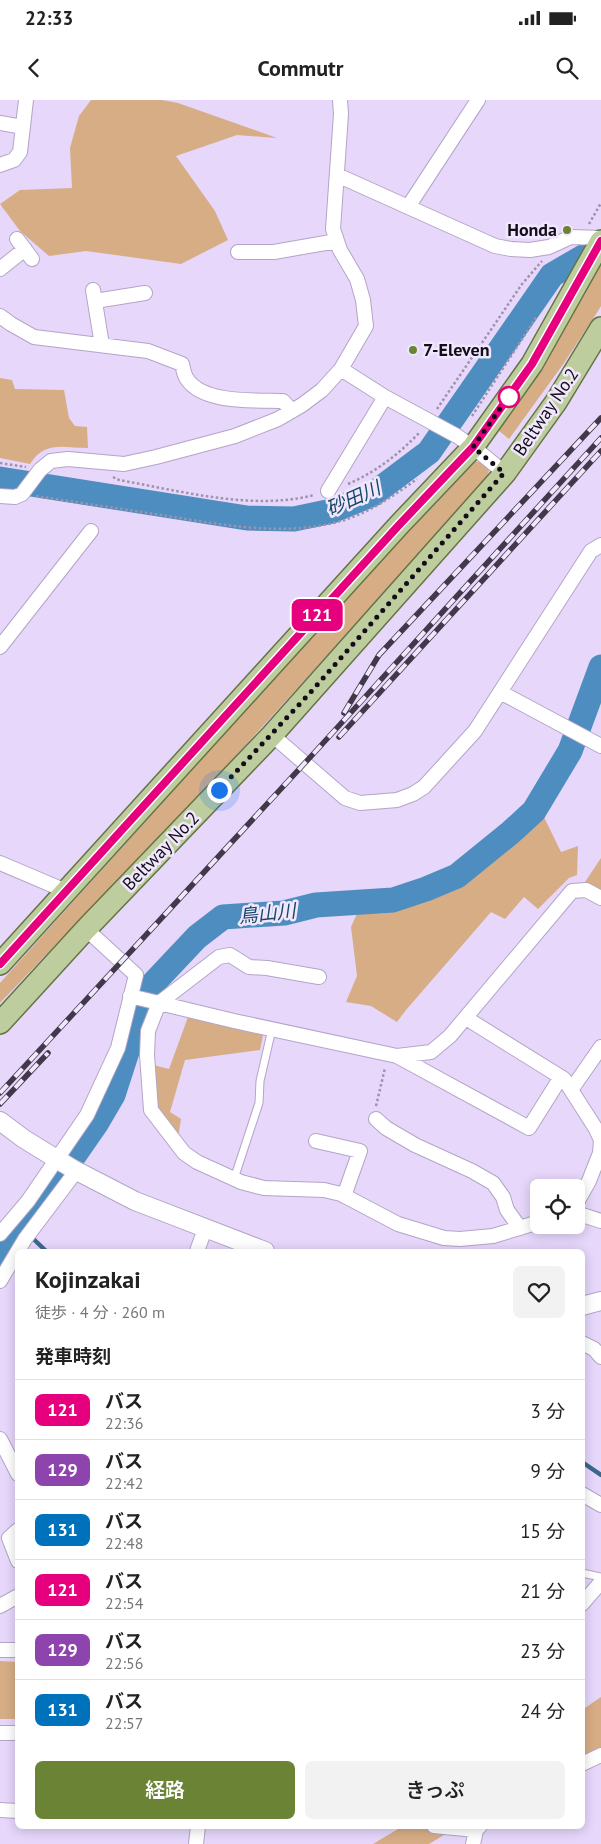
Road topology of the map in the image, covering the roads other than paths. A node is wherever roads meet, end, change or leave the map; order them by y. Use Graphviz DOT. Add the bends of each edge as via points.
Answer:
graph roads {
  1 [pos="26,100"];
  2 [pos="340,100"];
  3 [pos="478,100"];
  4 [pos="0,123"];
  5 [pos="23,127"];
  6 [pos="0,165"];
  7 [pos="337,175"];
  8 [pos="408,207"];
  9 [pos="597,235"];
  10 [pos="337,241"];
  11 [pos="24,249"];
  12 [pos="238,252"];
  13 [pos="0,269"];
  14 [pos="145,293"];
  15 [pos="0,316"];
  16 [pos="601,328"];
  17 [pos="102,345"];
  18 [pos="341,369"];
  19 [pos="384,397"];
  20 [pos="292,411"];
  21 [pos="473,447"];
  22 [pos="504,473"];
  23 [pos="328,491"];
  24 [pos="0,496"];
  25 [pos="92,530"];
  26 [pos="601,545"];
  27 [pos="0,647"];
  28 [pos="500,692"];
  29 [pos="272,735"];
  30 [pos="595,743"];
  31 [pos="0,864"];
  32 [pos="66,891"];
  33 [pos="601,898"];
  34 [pos="86,929"];
  35 [pos="0,964"];
  36 [pos="319,977"];
  37 [pos="130,996"];
  38 [pos="159,1004"];
  39 [pos="466,1018"];
  40 [pos="0,1023"];
  41 [pos="272,1029"];
  42 [pos="601,1047"];
  43 [pos="397,1056"];
  44 [pos="561,1077"];
  45 [pos="572,1090"];
  46 [pos="376,1119"];
  47 [pos="0,1121"];
  48 [pos="316,1141"];
  49 [pos="57,1159"];
  50 [pos="75,1169"];
  51 [pos="234,1179"];
  52 [pos="585,1187"];
  53 [pos="344,1196"];
  54 [pos="585,1216"];
  55 [pos="601,1220"];
  56 [pos="530,1225"];
  57 [pos="520,1228"];
  58 [pos="205,1229"];
  59 [pos="0,1234"];
  60 [pos="19,1249"];
  61 [pos="197,1249"];
  62 [pos="260,1249"];
  63 [pos="15,1256"];
  64 [pos="0,1281"];
  65 [pos="601,1301"];
  66 [pos="585,1305"];
  67 [pos="585,1344"];
  68 [pos="601,1357"];
  69 [pos="0,1439"];
  70 [pos="15,1468"];
  71 [pos="585,1496"];
  72 [pos="601,1506"];
  73 [pos="15,1533"];
  74 [pos="15,1553"];
  75 [pos="585,1573"];
  76 [pos="601,1576"];
  77 [pos="601,1582"];
  78 [pos="15,1598"];
  79 [pos="585,1601"];
  80 [pos="0,1606"];
  81 [pos="0,1650"];
  82 [pos="15,1650"];
  83 [pos="0,1733"];
  84 [pos="15,1733"];
  85 [pos="601,1755"];
  86 [pos="585,1763"];
  87 [pos="0,1810"];
  88 [pos="15,1810"];
  89 [pos="198,1829"];
  90 [pos="477,1829"];
  91 [pos="196,1844"];
  92 [pos="473,1844"];
  1 -- 5 [label="street"];
  2 -- 7 [label="street"];
  3 -- 8 [label="street"];
  4 -- 5 [label="street"];
  5 -- 6 [label="street" via="20,152 14,160"];
  7 -- 8 [label="street"];
  7 -- 10 [label="street" via="333,229"];
  8 -- 9 [label="street" via="503,248 530,250 572,237"];
  9 -- 21 [label="main road" via="585,269 532,364"];
  10 -- 12 [label="street" via="274,252"];
  10 -- 18 [label="street" via="358,279 366,326"];
  11 -- 13 [label="street"];
  14 -- 17 [label="street" via="94,296"];
  15 -- 17 [label="street" via="34,337"];
  16 -- 22 [label="main road, Beltway No.2" via="556,402"];
  17 -- 20 [label="street" via="148,351 182,364 186,378 200,391 241,400 283,401"];
  18 -- 19 [label="street"];
  18 -- 20 [label="street" via="322,390"];
  19 -- 21 [label="street"];
  19 -- 23 [label="street"];
  20 -- 24 [label="street" via="235,436 124,464 68,459 51,462 40,470 22,494"];
  21 -- 22 [label="street"];
  21 -- 32 [label="main road"];
  22 -- 29 [label="main road, Beltway No.2"];
  25 -- 27 [label="street"];
  26 -- 28 [label="street" via="591,551"];
  28 -- 29 [label="street" via="475,731 424,787 397,800 360,803 345,798"];
  28 -- 30 [label="street"];
  29 -- 34 [label="main road, Beltway No.2"];
  31 -- 32 [label="street"];
  32 -- 35 [label="main road"];
  33 -- 39 [label="street" via="586,890 572,891"];
  34 -- 37 [label="street" via="136,975"];
  34 -- 40 [label="main road, Beltway No.2"];
  36 -- 38 [label="street" via="249,968 230,955 224,956"];
  37 -- 38 [label="street"];
  37 -- 49 [label="street" via="118,1048 87,1115"];
  38 -- 41 [label="street"];
  38 -- 51 [label="street" via="148,1031 151,1110 184,1152 197,1162"];
  39 -- 43 [label="street" via="431,1052"];
  39 -- 44 [label="street"];
  41 -- 43 [label="street"];
  41 -- 51 [label="lane" via="260,1081 259,1103"];
  42 -- 45 [label="street"];
  43 -- 44 [label="street" via="529,1128"];
  44 -- 45 [label="street"];
  45 -- 52 [label="street" via="601,1140 600,1153"];
  46 -- 57 [label="street" via="415,1145 493,1184"];
  47 -- 49 [label="street"];
  48 -- 53 [label="street" via="360,1151"];
  49 -- 50 [label="street"];
  49 -- 59 [label="street"];
  50 -- 58 [label="street" via="135,1202"];
  50 -- 60 [label="street"];
  51 -- 53 [label="street" via="264,1188 324,1190"];
  53 -- 57 [label="street" via="398,1224 444,1238 493,1236"];
  54 -- 55 [label="street"];
  56 -- 57 [label="street"];
  58 -- 61 [label="street"];
  58 -- 62 [label="street"];
  63 -- 64 [label="street"];
  65 -- 66 [label="street"];
  67 -- 68 [label="street"];
  69 -- 70 [label="street"];
  71 -- 72 [label="street"];
  73 -- 74 [label="street" via="9,1538"];
  75 -- 76 [label="lane"];
  77 -- 79 [label="street"];
  78 -- 80 [label="street"];
  81 -- 82 [label="street"];
  83 -- 84 [label="street"];
  85 -- 86 [label="street"];
  87 -- 88 [label="street"];
  89 -- 91 [label="street"];
  90 -- 92 [label="street"];
}
